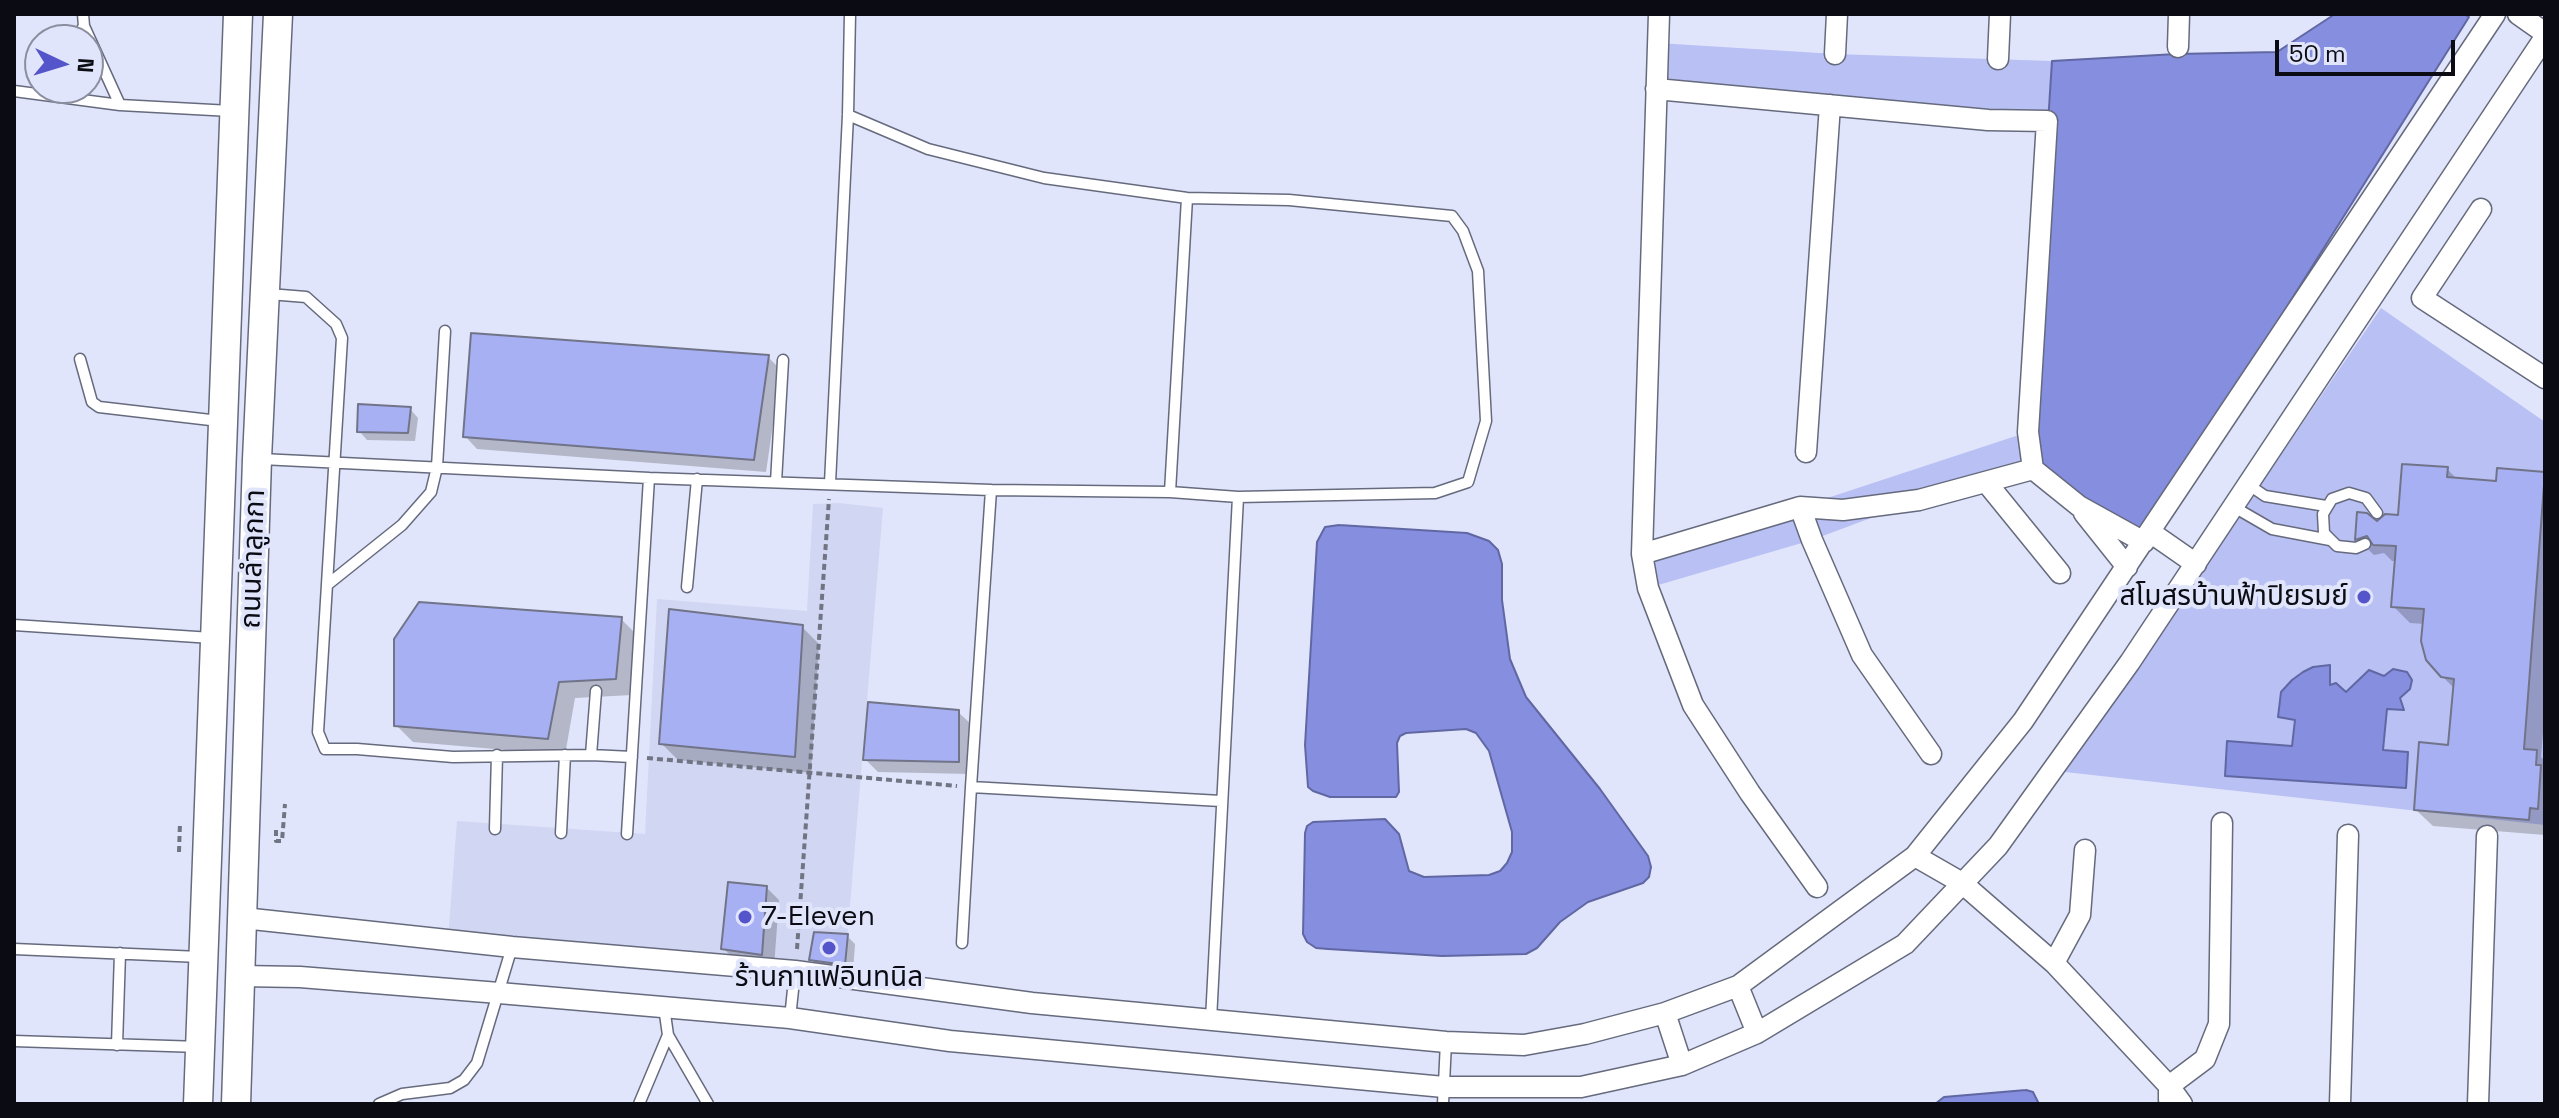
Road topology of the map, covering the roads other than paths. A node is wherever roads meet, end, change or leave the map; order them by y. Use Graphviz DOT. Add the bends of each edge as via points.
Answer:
graph roads {
  1 [pos="238,14"];
  2 [pos="278,14"];
  3 [pos="850,14"];
  4 [pos="1659,14"];
  5 [pos="1837,14"];
  6 [pos="2000,14"];
  7 [pos="2179,14"];
  8 [pos="2495,14"];
  9 [pos="2518,14"];
  10 [pos="2545,35"];
  11 [pos="2178,47"];
  12 [pos="1835,54"];
  13 [pos="1998,59"];
  14 [pos="2538,60"];
  15 [pos="104,70"];
  16 [pos="1656,89"];
  17 [pos="104,101"];
  18 [pos="120,105"];
  19 [pos="1830,105"];
  20 [pos="234,111"];
  21 [pos="848,115"];
  22 [pos="1187,198"];
  23 [pos="2481,209"];
  24 [pos="265,294"];
  25 [pos="445,331"];
  26 [pos="80,359"];
  27 [pos="783,360"];
  28 [pos="2545,378"];
  29 [pos="223,421"];
  30 [pos="1806,452"];
  31 [pos="257,459"];
  32 [pos="334,463"];
  33 [pos="437,467"];
  34 [pos="2033,469"];
  35 [pos="649,478"];
  36 [pos="697,479"];
  37 [pos="776,482"];
  38 [pos="1986,482"];
  39 [pos="830,483"];
  40 [pos="2249,485"];
  41 [pos="991,490"];
  42 [pos="1170,492"];
  43 [pos="1238,497"];
  44 [pos="2079,506"];
  45 [pos="2326,506"];
  46 [pos="1800,507"];
  47 [pos="2234,507"];
  48 [pos="2377,513"];
  49 [pos="2147,537"];
  50 [pos="2330,540"];
  51 [pos="2365,544"];
  52 [pos="1642,554"];
  53 [pos="2196,564"];
  54 [pos="2127,567"];
  55 [pos="2060,573"];
  56 [pos="327,585"];
  57 [pos="687,587"];
  58 [pos="14,625"];
  59 [pos="216,638"];
  60 [pos="596,691"];
  61 [pos="1931,754"];
  62 [pos="497,755"];
  63 [pos="565,755"];
  64 [pos="591,755"];
  65 [pos="632,757"];
  66 [pos="971,787"];
  67 [pos="1221,801"];
  68 [pos="2222,823"];
  69 [pos="495,829"];
  70 [pos="561,833"];
  71 [pos="627,834"];
  72 [pos="2348,835"];
  73 [pos="2487,836"];
  74 [pos="2085,850"];
  75 [pos="1915,856"];
  76 [pos="1962,883"];
  77 [pos="1817,887"];
  78 [pos="243,918"];
  79 [pos="962,943"];
  80 [pos="512,947"];
  81 [pos="14,949"];
  82 [pos="120,953"];
  83 [pos="203,957"];
  84 [pos="2054,963"];
  85 [pos="795,971"];
  86 [pos="240,976"];
  87 [pos="1738,986"];
  88 [pos="499,993"];
  89 [pos="664,1007"];
  90 [pos="1665,1013"];
  91 [pos="790,1018"];
  92 [pos="1211,1020"];
  93 [pos="1757,1033"];
  94 [pos="668,1035"];
  95 [pos="14,1041"];
  96 [pos="1446,1042"];
  97 [pos="117,1045"];
  98 [pos="200,1047"];
  99 [pos="1682,1065"];
  100 [pos="1444,1095"];
  101 [pos="2169,1095"];
  102 [pos="198,1104"];
  103 [pos="236,1104"];
  104 [pos="379,1104"];
  105 [pos="639,1104"];
  106 [pos="708,1104"];
  107 [pos="2182,1104"];
  108 [pos="2340,1104"];
  109 [pos="2478,1104"];
  1 -- 20 [label="main road, ถนนลำลูกกา"];
  2 -- 24 [label="main road, ถนนลำลูกกา"];
  3 -- 21 [label="lane"];
  4 -- 16 [label="street"];
  5 -- 12 [label="street"];
  6 -- 13 [label="street"];
  7 -- 11 [label="street"];
  8 -- 49 [label="street"];
  9 -- 10 [label="street"];
  10 -- 14 [label="street"];
  14 -- 40 [label="street"];
  15 -- 18 [label="lane"];
  16 -- 19 [label="street"];
  16 -- 52 [label="street"];
  17 -- 18 [label="lane"];
  18 -- 20 [label="lane"];
  19 -- 30 [label="street"];
  19 -- 34 [label="street" via="2047,121 2028,432"];
  20 -- 29 [label="main road, ถนนลำลูกกา"];
  21 -- 22 [label="lane" via="928,149 1044,178"];
  21 -- 39 [label="lane"];
  22 -- 42 [label="lane"];
  22 -- 43 [label="lane" via="1289,200 1452,216 1478,271 1486,421 1468,482 1435,493"];
  23 -- 28 [label="street" via="2422,298"];
  24 -- 31 [label="main road, ถนนลำลูกกา"];
  24 -- 32 [label="lane" via="306,297 336,324 342,338"];
  25 -- 33 [label="lane"];
  26 -- 29 [label="lane" via="92,402 99,407"];
  27 -- 37 [label="lane"];
  29 -- 59 [label="main road, ถนนลำลูกกา"];
  31 -- 32 [label="lane"];
  31 -- 78 [label="main road, ถนนลำลูกกา"];
  32 -- 33 [label="lane"];
  32 -- 56 [label="lane"];
  33 -- 35 [label="lane"];
  33 -- 56 [label="lane" via="431,492 402,525"];
  34 -- 38 [label="street"];
  34 -- 44 [label="street"];
  35 -- 36 [label="lane"];
  35 -- 65 [label="lane"];
  36 -- 37 [label="lane"];
  36 -- 57 [label="lane"];
  37 -- 39 [label="lane"];
  38 -- 46 [label="street" via="1919,500 1843,510"];
  38 -- 55 [label="street"];
  39 -- 41 [label="lane"];
  40 -- 45 [label="lane" via="2265,496"];
  40 -- 47 [label="street"];
  41 -- 42 [label="lane"];
  41 -- 66 [label="lane"];
  42 -- 43 [label="lane"];
  43 -- 67 [label="lane"];
  44 -- 49 [label="street"];
  44 -- 54 [label="street"];
  45 -- 48 [label="lane" via="2340,494 2358,494"];
  45 -- 50 [label="lane" via="2322,523"];
  46 -- 52 [label="street"];
  46 -- 61 [label="street" via="1862,655"];
  47 -- 50 [label="lane" via="2272,529"];
  47 -- 53 [label="street"];
  49 -- 53 [label="street"];
  49 -- 54 [label="street"];
  50 -- 51 [label="lane" via="2346,549"];
  52 -- 77 [label="street" via="1648,588 1693,705"];
  53 -- 76 [label="street" via="1998,846"];
  54 -- 75 [label="street" via="2024,721"];
  56 -- 62 [label="lane" via="318,732 325,749"];
  58 -- 59 [label="lane"];
  59 -- 83 [label="main road, ถนนลำลูกกา"];
  60 -- 64 [label="lane"];
  62 -- 63 [label="lane"];
  62 -- 69 [label="lane"];
  63 -- 64 [label="lane"];
  63 -- 70 [label="lane"];
  64 -- 65 [label="lane"];
  65 -- 71 [label="lane"];
  66 -- 67 [label="lane"];
  66 -- 79 [label="lane"];
  67 -- 92 [label="lane"];
  68 -- 101 [label="street" via="2219,1024 2205,1059"];
  72 -- 108 [label="street"];
  73 -- 109 [label="street"];
  74 -- 84 [label="street" via="2080,915"];
  75 -- 76 [label="street"];
  75 -- 87 [label="street"];
  76 -- 84 [label="street"];
  76 -- 93 [label="street" via="1905,944"];
  78 -- 80 [label="street"];
  78 -- 86 [label="main road, ถนนลำลูกกา"];
  80 -- 85 [label="street"];
  80 -- 88 [label="lane"];
  81 -- 82 [label="lane"];
  82 -- 83 [label="lane"];
  82 -- 97 [label="lane"];
  83 -- 98 [label="main road, ถนนลำลูกกา"];
  84 -- 101 [label="street"];
  85 -- 91 [label="lane"];
  85 -- 92 [label="street" via="1032,1003"];
  86 -- 88 [label="street"];
  86 -- 103 [label="main road, ถนนลำลูกกา"];
  87 -- 90 [label="street"];
  87 -- 93 [label="street"];
  88 -- 89 [label="street"];
  88 -- 104 [label="lane" via="477,1063 464,1080"];
  89 -- 91 [label="street"];
  89 -- 94 [label="lane"];
  90 -- 96 [label="street" via="1524,1045"];
  90 -- 99 [label="street"];
  91 -- 100 [label="street" via="950,1041"];
  92 -- 96 [label="street"];
  93 -- 99 [label="street"];
  94 -- 105 [label="lane"];
  94 -- 106 [label="lane"];
  95 -- 97 [label="lane"];
  96 -- 100 [label="lane"];
  97 -- 98 [label="lane"];
  98 -- 102 [label="main road, ถนนลำลูกกา"];
  99 -- 100 [label="street" via="1581,1087"];
  101 -- 107 [label="street"];
}
